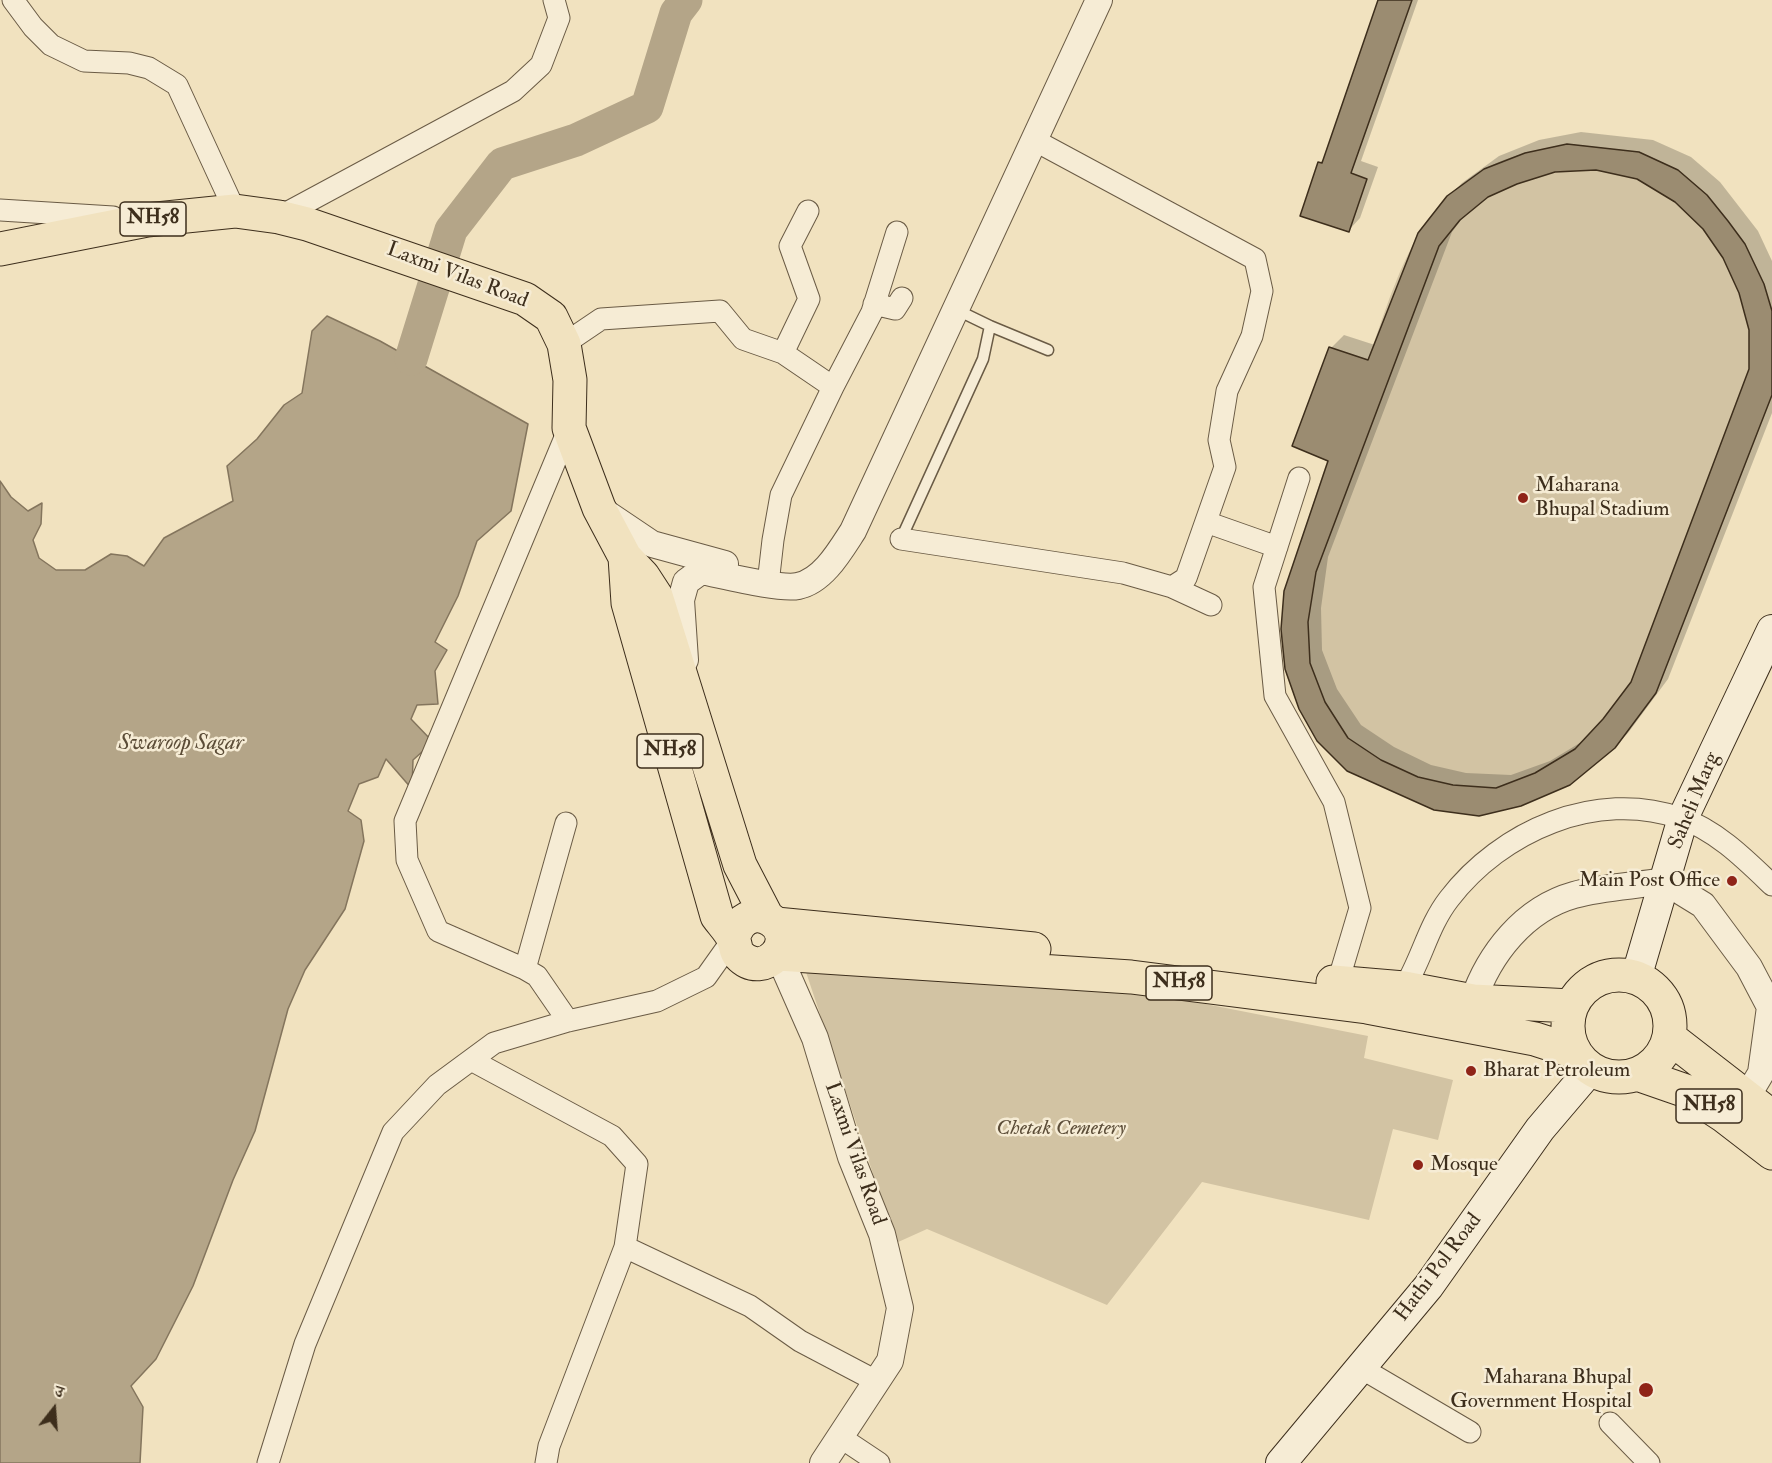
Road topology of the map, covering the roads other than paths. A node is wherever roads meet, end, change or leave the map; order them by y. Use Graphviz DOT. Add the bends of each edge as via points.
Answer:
graph roads {
  1 [pos="13,0"];
  2 [pos="554,0"];
  3 [pos="1099,0"];
  4 [pos="1034,140"];
  5 [pos="0,210"];
  6 [pos="235,211"];
  7 [pos="808,211"];
  8 [pos="147,219"];
  9 [pos="293,220"];
  10 [pos="897,232"];
  11 [pos="0,249"];
  12 [pos="902,298"];
  13 [pos="874,304"];
  14 [pos="957,310"];
  15 [pos="990,326"];
  16 [pos="564,344"];
  17 [pos="1048,350"];
  18 [pos="783,354"];
  19 [pos="833,387"];
  20 [pos="569,428"];
  21 [pos="1299,478"];
  22 [pos="599,508"];
  23 [pos="1206,522"];
  24 [pos="901,539"];
  25 [pos="1277,547"];
  26 [pos="625,556"];
  27 [pos="770,575"];
  28 [pos="816,576"];
  29 [pos="1172,587"];
  30 [pos="1210,605"];
  31 [pos="1772,630"];
  32 [pos="688,702"];
  33 [pos="1683,818"];
  34 [pos="566,823"];
  35 [pos="1665,881"];
  36 [pos="1772,885"];
  37 [pos="774,932"];
  38 [pos="733,939"];
  39 [pos="525,969"];
  40 [pos="1636,978"];
  41 [pos="1404,988"];
  42 [pos="1335,992"];
  43 [pos="1473,1001"];
  44 [pos="1571,1006"];
  45 [pos="1771,1007"];
  46 [pos="568,1021"];
  47 [pos="1669,1037"];
  48 [pos="471,1060"];
  49 [pos="1583,1060"];
  50 [pos="1637,1074"];
  51 [pos="1748,1095"];
  52 [pos="1772,1117"];
  53 [pos="1772,1153"];
  54 [pos="626,1247"];
  55 [pos="1361,1368"];
  56 [pos="883,1371"];
  57 [pos="1610,1423"];
  58 [pos="1470,1432"];
  59 [pos="840,1437"];
  60 [pos="268,1463"];
  61 [pos="546,1463"];
  62 [pos="824,1463"];
  63 [pos="879,1463"];
  64 [pos="1281,1463"];
  65 [pos="1649,1463"];
  1 -- 6 [label="street" via="51,45 84,61 149,68 177,85"];
  2 -- 9 [label="street" via="558,18 541,65 513,91"];
  3 -- 4 [label="street"];
  4 -- 14 [label="street"];
  4 -- 23 [label="street" via="1255,259 1262,291 1251,336 1227,391 1218,440 1225,467"];
  5 -- 8 [label="street"];
  6 -- 8 [label="highway, Laxmi Vilas Road / NH58"];
  6 -- 9 [label="highway, Laxmi Vilas Road / NH58"];
  7 -- 18 [label="street" via="790,246 810,298"];
  8 -- 11 [label="highway, Laxmi Vilas Road / NH58"];
  9 -- 16 [label="highway, Laxmi Vilas Road / NH58" via="525,299 551,317"];
  10 -- 13 [label="street"];
  12 -- 13 [label="street" via="895,309"];
  13 -- 19 [label="street"];
  14 -- 15 [label="lane"];
  14 -- 28 [label="street" via="853,531 834,560"];
  15 -- 17 [label="lane"];
  15 -- 24 [label="lane" via="983,359"];
  16 -- 18 [label="street" via="601,319 720,311 743,339"];
  16 -- 20 [label="highway, Laxmi Vilas Road / NH58" via="570,380"];
  18 -- 19 [label="street"];
  19 -- 27 [label="street" via="782,495"];
  20 -- 22 [label="highway, Laxmi Vilas Road / NH58"];
  20 -- 39 [label="street" via="405,821 407,860 438,931"];
  21 -- 25 [label="street"];
  22 -- 26 [label="highway, Laxmi Vilas Road / NH58"];
  22 -- 27 [label="street" via="652,544"];
  23 -- 25 [label="street"];
  23 -- 29 [label="street" via="1186,578"];
  24 -- 29 [label="street" via="1124,573"];
  25 -- 42 [label="street" via="1264,587 1275,696 1334,802 1360,908"];
  26 -- 32 [label="highway, NH58" via="656,596"];
  26 -- 38 [label="highway, Laxmi Vilas Road / NH58" via="628,603 717,916"];
  27 -- 28 [label="street" via="797,579"];
  28 -- 32 [label="street" via="798,586 765,584 701,571 686,582 681,600"];
  29 -- 30 [label="street"];
  31 -- 33 [label="main road, Saheli Marg"];
  32 -- 37 [label="highway, NH58" via="740,865"];
  33 -- 35 [label="main road, Saheli Marg"];
  33 -- 36 [label="street" via="1734,850"];
  33 -- 41 [label="street" via="1657,811 1604,811 1555,821 1508,844 1466,878 1448,900 1433,922"];
  34 -- 39 [label="street"];
  35 -- 40 [label="main road, Saheli Marg"];
  35 -- 43 [label="street" via="1574,895 1529,918 1491,960"];
  35 -- 45 [label="street" via="1703,905 1749,967"];
  37 -- 38 [label="highway, NH58" via="755,916 736,928"];
  37 -- 42 [label="highway, NH58"];
  37 -- 56 [label="street, Laxmi Vilas Road" via="815,1038 851,1157 882,1234 900,1308"];
  38 -- 46 [label="street" via="706,977 686,987 657,1001"];
  39 -- 46 [label="street" via="537,976"];
  40 -- 44 [label="highway" via="1623,975 1598,979 1582,990"];
  40 -- 47 [label="highway" via="1647,983 1664,1001"];
  41 -- 42 [label="highway, NH58"];
  41 -- 43 [label="highway, NH58"];
  42 -- 49 [label="highway, NH58" via="1536,1039"];
  43 -- 44 [label="highway, NH58"];
  44 -- 49 [label="highway" via="1568,1029"];
  45 -- 51 [label="street" via="1761,1073"];
  46 -- 48 [label="street" via="494,1042"];
  47 -- 50 [label="highway" via="1658,1059"];
  47 -- 51 [label="highway, NH58"];
  48 -- 54 [label="street" via="612,1136 637,1164"];
  48 -- 60 [label="street" via="437,1085 393,1132 305,1344"];
  49 -- 50 [label="highway, NH58" via="1606,1075"];
  49 -- 55 [label="main road, Hathi Pol Road" via="1540,1129 1428,1287"];
  50 -- 53 [label="highway, NH58" via="1686,1091"];
  51 -- 52 [label="highway, NH58"];
  54 -- 56 [label="street" via="750,1306 800,1341"];
  54 -- 61 [label="street" via="549,1446"];
  55 -- 58 [label="street"];
  55 -- 64 [label="main road, Hathi Pol Road"];
  56 -- 59 [label="street"];
  57 -- 65 [label="street"];
  59 -- 62 [label="street"];
  59 -- 63 [label="street"];
}
